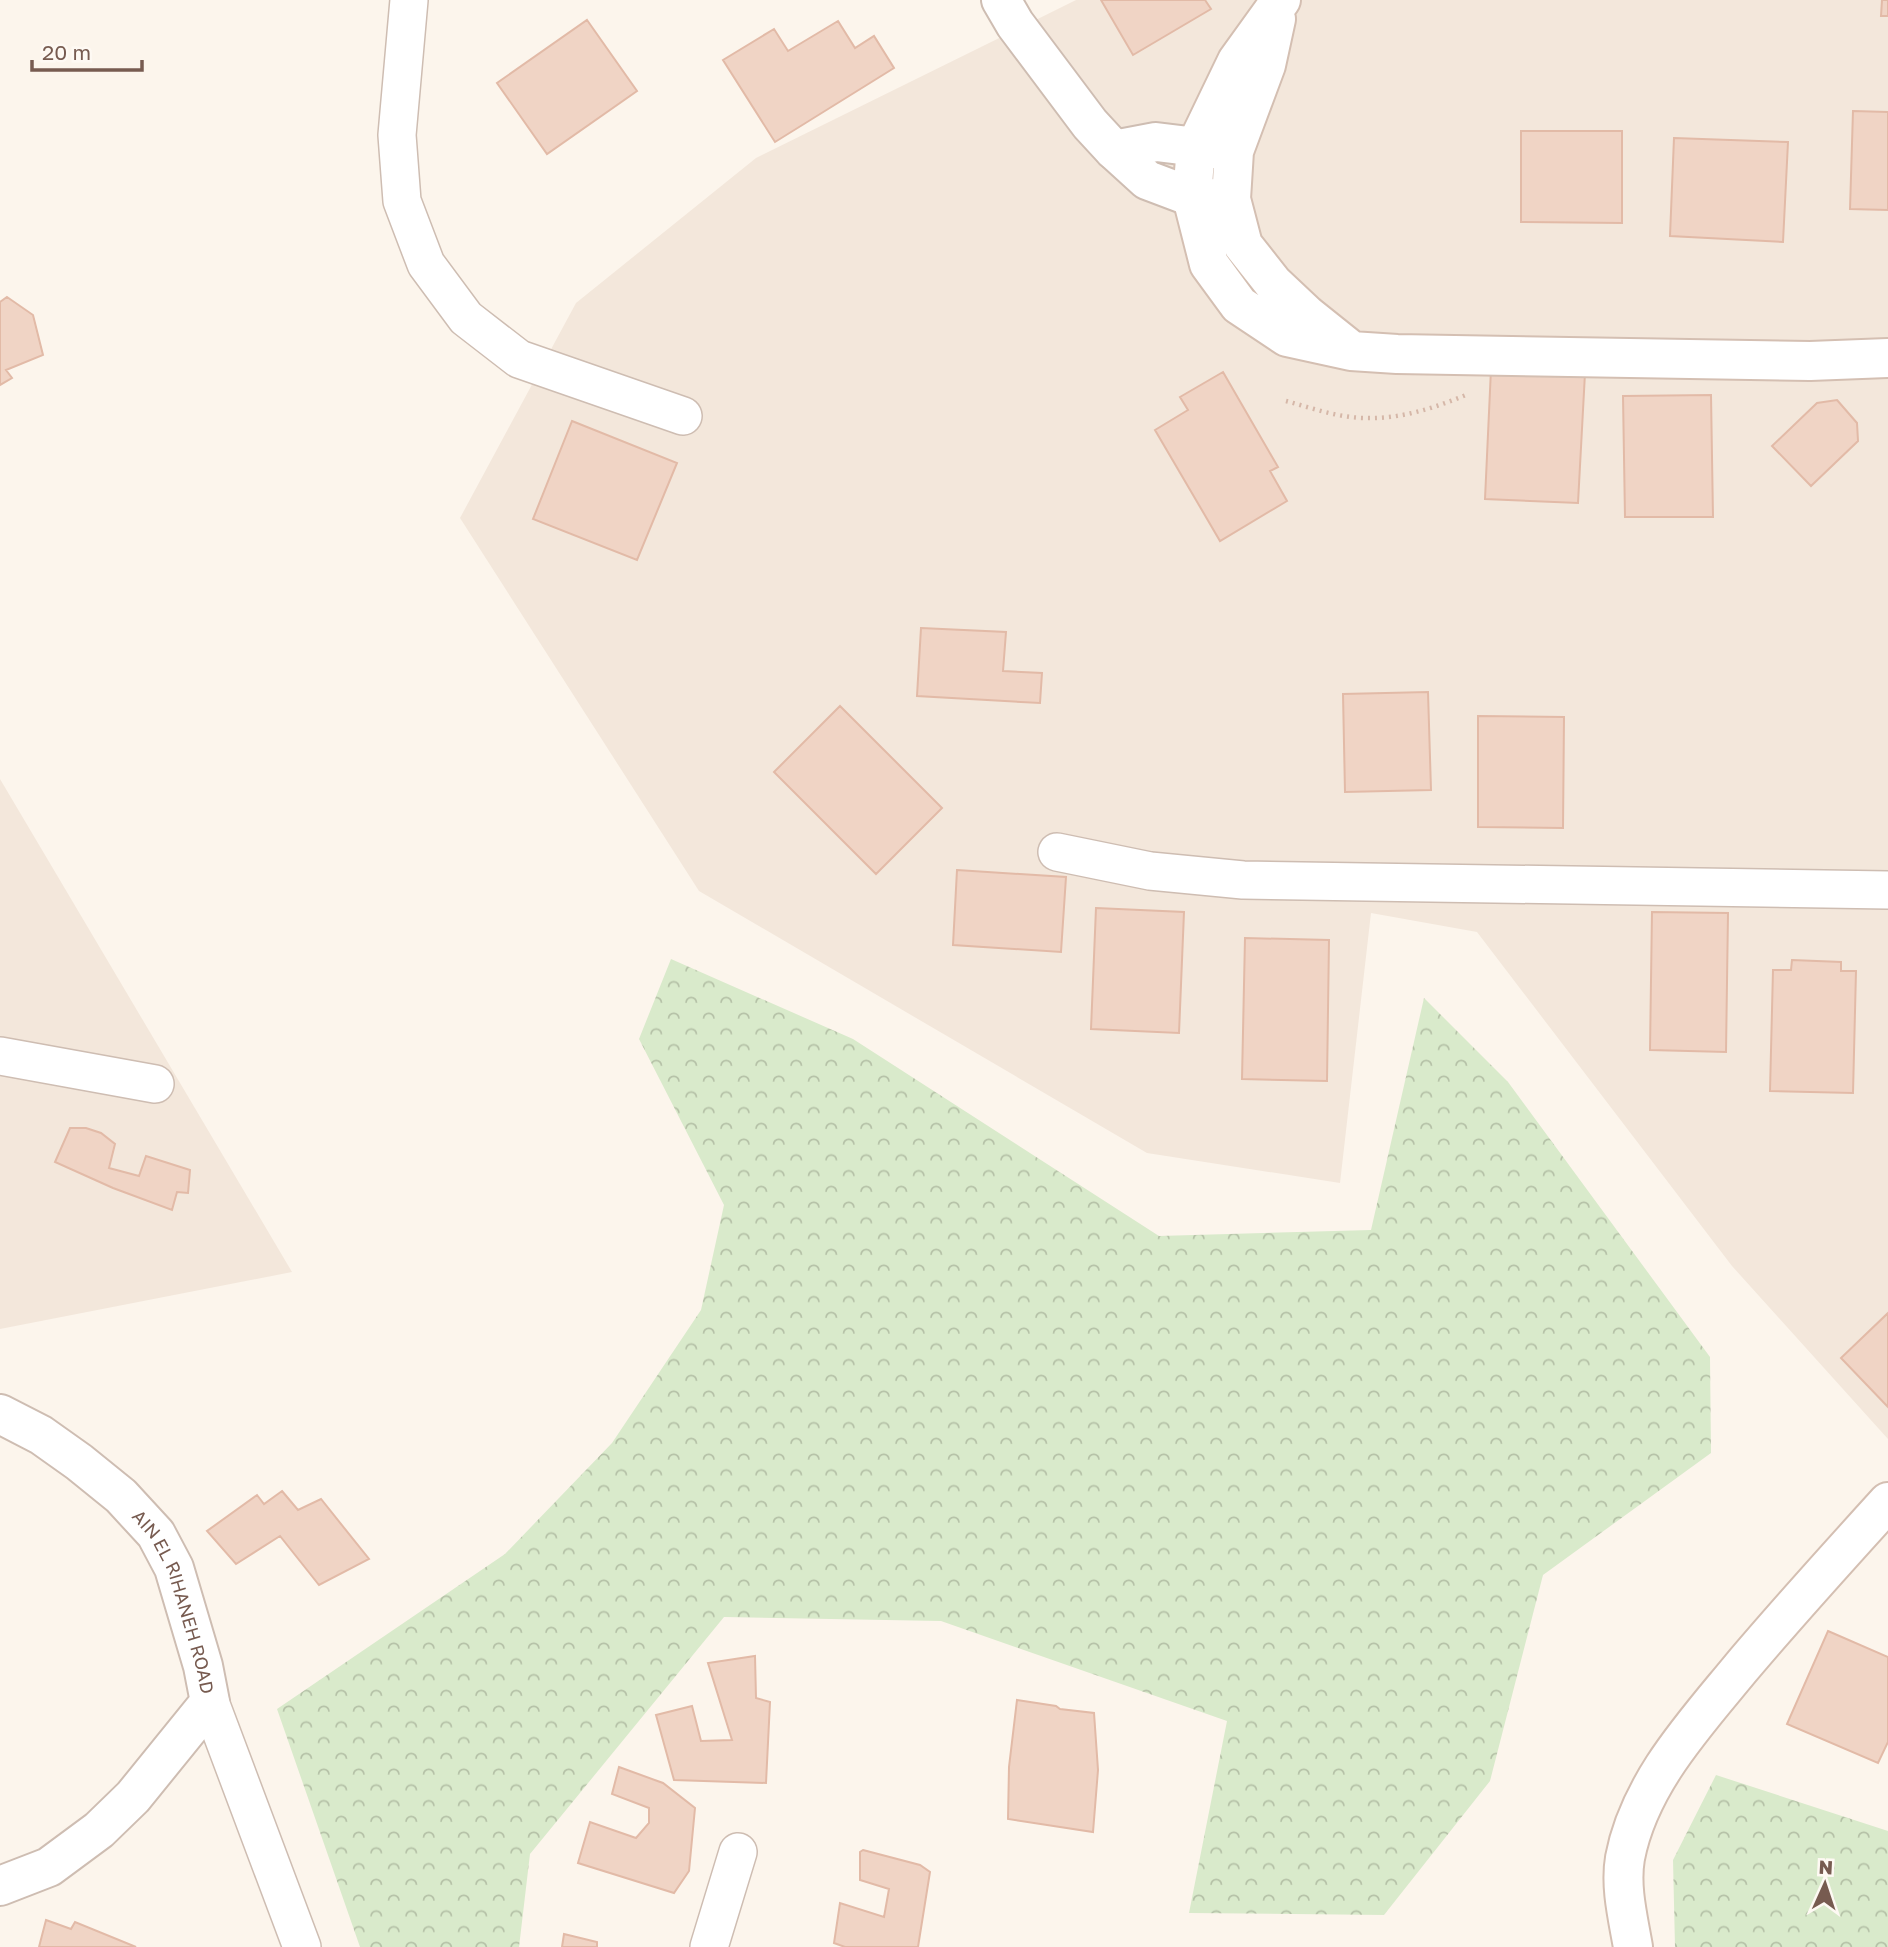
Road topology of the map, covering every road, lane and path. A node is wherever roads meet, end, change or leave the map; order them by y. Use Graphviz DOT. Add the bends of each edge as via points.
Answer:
graph roads {
  1 [pos="409,0"];
  2 [pos="1001,0"];
  3 [pos="1280,0"];
  4 [pos="1196,146"];
  5 [pos="1114,150"];
  6 [pos="1234,152"];
  7 [pos="1192,197"];
  8 [pos="1231,199"];
  9 [pos="1351,351"];
  10 [pos="1888,358"];
  11 [pos="1469,394"];
  12 [pos="1286,401"];
  13 [pos="683,416"];
  14 [pos="1057,852"];
  15 [pos="1888,890"];
  16 [pos="0,1056"];
  17 [pos="155,1084"];
  18 [pos="0,1414"];
  19 [pos="1884,1511"];
  20 [pos="210,1702"];
  21 [pos="738,1852"];
  22 [pos="0,1885"];
  23 [pos="302,1947"];
  24 [pos="709,1947"];
  25 [pos="1633,1947"];
  1 -- 13 [label="street" via="397,135 402,201 426,264 466,318 519,359"];
  2 -- 5 [label="main road" via="1090,124"];
  3 -- 4 [label="main road" via="1237,61"];
  3 -- 6 [label="main road" via="1266,65"];
  4 -- 5 [label="main road" via="1156,142"];
  4 -- 6 [label="main road"];
  4 -- 7 [label="main road"];
  5 -- 7 [label="main road" via="1147,180"];
  6 -- 8 [label="main road"];
  7 -- 8 [label="main road"];
  7 -- 9 [label="main road" via="1209,264 1239,305 1287,337"];
  8 -- 9 [label="main road" via="1243,245 1273,283"];
  9 -- 10 [label="main road" via="1810,361"];
  11 -- 12 [label="path" via="1398,416 1364,418"];
  14 -- 15 [label="street" via="1150,871 1243,880"];
  16 -- 17 [label="street"];
  18 -- 20 [label="main road, AIN EL RIHANEH ROAD" via="79,1462 121,1496 156,1534 174,1568"];
  19 -- 25 [label="main road" via="1787,1614 1676,1746 1638,1815 1625,1859 1624,1898"];
  20 -- 22 [label="main road, AIN EL RIHANEH ROAD" via="133,1797 99,1830 49,1867"];
  20 -- 23 [label="street"];
  21 -- 24 [label="street"];
}
